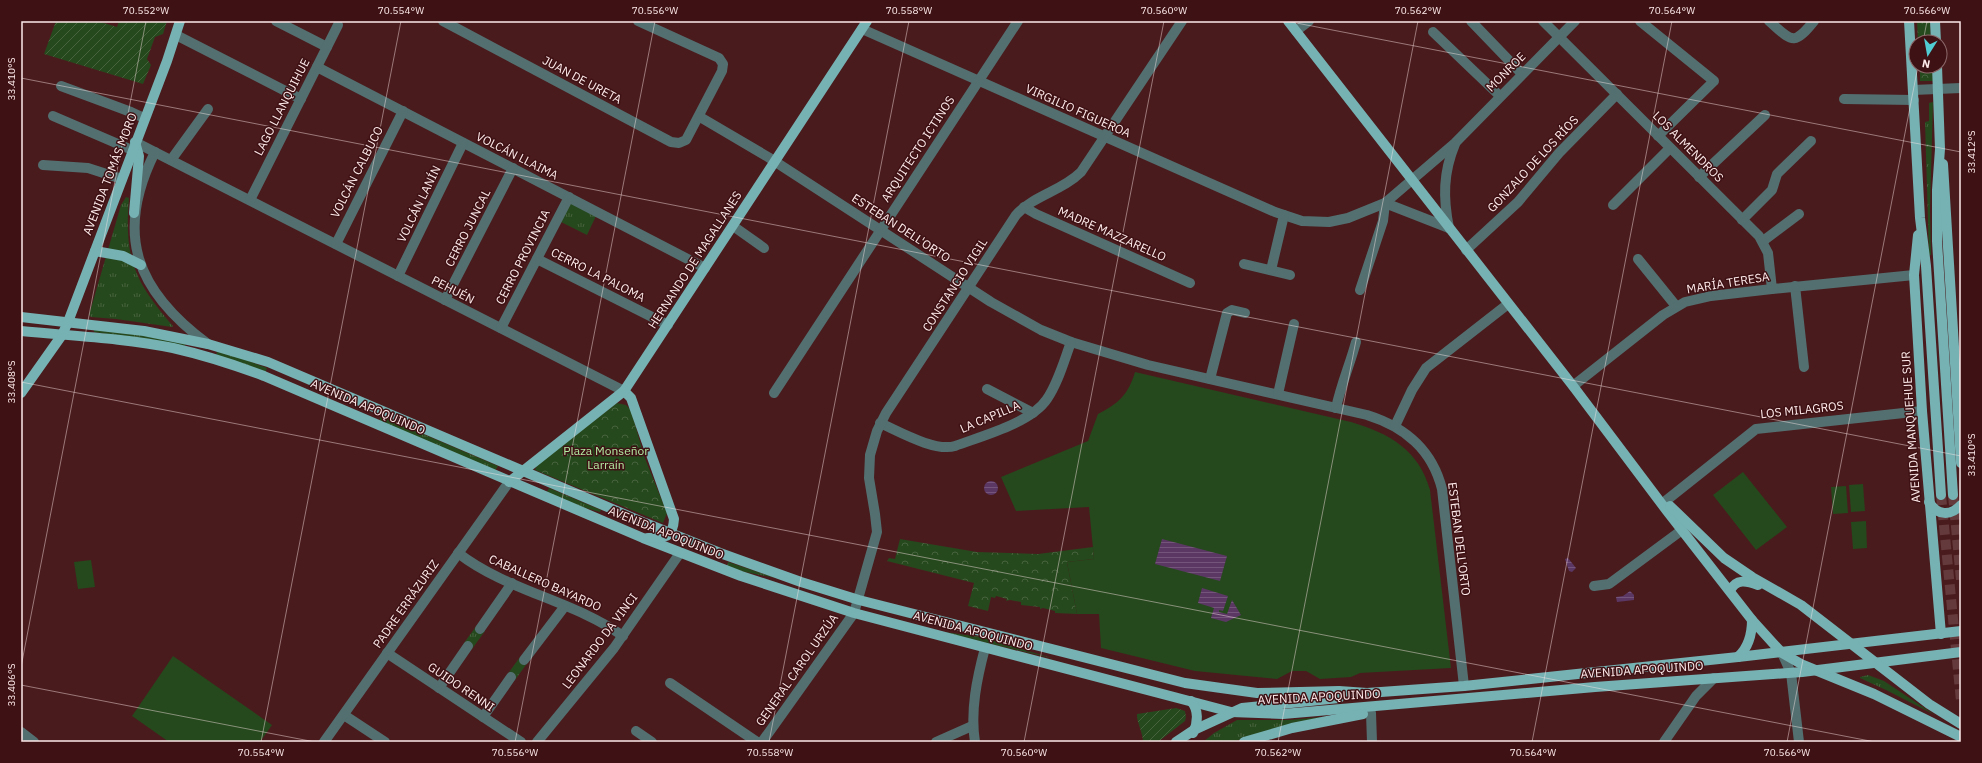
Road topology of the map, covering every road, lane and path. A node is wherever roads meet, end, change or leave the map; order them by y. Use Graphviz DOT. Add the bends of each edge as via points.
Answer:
graph roads {
  1 [pos="180,21"];
  2 [pos="276,21"];
  3 [pos="443,21"];
  4 [pos="638,21"];
  5 [pos="1018,21"];
  6 [pos="1182,21"];
  7 [pos="1288,21"];
  8 [pos="1309,21"];
  9 [pos="1471,21"];
  10 [pos="1544,21"];
  11 [pos="1576,21"];
  12 [pos="1640,21"];
  13 [pos="1769,21"];
  14 [pos="1814,21"];
  15 [pos="1909,21"];
  16 [pos="1935,21"];
  17 [pos="338,25"];
  18 [pos="865,25"];
  19 [pos="1296,31"];
  20 [pos="1433,32"];
  21 [pos="1936,34"];
  22 [pos="176,35"];
  23 [pos="1560,37"];
  24 [pos="327,47"];
  25 [pos="317,67"];
  26 [pos="1522,74"];
  27 [pos="1937,74"];
  28 [pos="978,81"];
  29 [pos="61,86"];
  30 [pos="1961,88"];
  31 [pos="1938,89"];
  32 [pos="1913,90"];
  33 [pos="1617,94"];
  34 [pos="1500,96"];
  35 [pos="301,99"];
  36 [pos="1844,99"];
  37 [pos="1914,100"];
  38 [pos="208,109"];
  39 [pos="403,111"];
  40 [pos="1765,115"];
  41 [pos="53,116"];
  42 [pos="700,117"];
  43 [pos="144,118"];
  44 [pos="1658,136"];
  45 [pos="1105,137"];
  46 [pos="1811,141"];
  47 [pos="463,142"];
  48 [pos="1455,143"];
  49 [pos="134,146"];
  50 [pos="1670,148"];
  51 [pos="1940,149"];
  52 [pos="155,152"];
  53 [pos="172,160"];
  54 [pos="775,162"];
  55 [pos="43,165"];
  56 [pos="513,168"];
  57 [pos="1699,177"];
  58 [pos="122,179"];
  59 [pos="1412,181"];
  60 [pos="569,197"];
  61 [pos="250,200"];
  62 [pos="1385,203"];
  63 [pos="1613,205"];
  64 [pos="1024,207"];
  65 [pos="134,213"];
  66 [pos="1799,214"];
  67 [pos="1284,215"];
  68 [pos="1920,218"];
  69 [pos="1742,220"];
  70 [pos="733,226"];
  71 [pos="1449,228"];
  72 [pos="880,230"];
  73 [pos="1763,241"];
  74 [pos="336,244"];
  75 [pos="764,248"];
  76 [pos="1466,250"];
  77 [pos="95,251"];
  78 [pos="537,259"];
  79 [pos="1638,259"];
  80 [pos="1244,264"];
  81 [pos="141,265"];
  82 [pos="705,268"];
  83 [pos="1271,270"];
  84 [pos="1290,275"];
  85 [pos="1914,275"];
  86 [pos="398,276"];
  87 [pos="1190,283"];
  88 [pos="1795,286"];
  89 [pos="969,288"];
  90 [pos="1772,289"];
  91 [pos="1360,290"];
  92 [pos="445,300"];
  93 [pos="1508,304"];
  94 [pos="1676,306"];
  95 [pos="1245,313"];
  96 [pos="21,317"];
  97 [pos="68,322"];
  98 [pos="1294,324"];
  99 [pos="668,325"];
  100 [pos="501,328"];
  101 [pos="21,331"];
  102 [pos="62,335"];
  103 [pos="1071,342"];
  104 [pos="1356,342"];
  105 [pos="208,344"];
  106 [pos="1804,367"];
  107 [pos="302,376"];
  108 [pos="1210,379"];
  109 [pos="277,382"];
  110 [pos="1573,386"];
  111 [pos="987,389"];
  112 [pos="624,391"];
  113 [pos="774,392"];
  114 [pos="21,393"];
  115 [pos="1278,394"];
  116 [pos="1959,403"];
  117 [pos="1336,408"];
  118 [pos="1922,411"];
  119 [pos="1033,412"];
  120 [pos="880,423"];
  121 [pos="1395,426"];
  122 [pos="1961,463"];
  123 [pos="522,470"];
  124 [pos="509,482"];
  125 [pos="1953,494"];
  126 [pos="1941,495"];
  127 [pos="1929,502"];
  128 [pos="1663,503"];
  129 [pos="1961,505"];
  130 [pos="1682,530"];
  131 [pos="670,533"];
  132 [pos="643,538"];
  133 [pos="458,553"];
  134 [pos="680,554"];
  135 [pos="512,583"];
  136 [pos="1594,586"];
  137 [pos="1775,590"];
  138 [pos="1730,591"];
  139 [pos="859,600"];
  140 [pos="565,606"];
  141 [pos="854,613"];
  142 [pos="1752,620"];
  143 [pos="480,629"];
  144 [pos="1961,631"];
  145 [pos="1941,634"];
  146 [pos="623,636"];
  147 [pos="1853,644"];
  148 [pos="468,646"];
  149 [pos="985,648"];
  150 [pos="1782,652"];
  151 [pos="1961,652"];
  152 [pos="387,653"];
  153 [pos="1738,657"];
  154 [pos="524,660"];
  155 [pos="1877,664"];
  156 [pos="1815,670"];
  157 [pos="1791,673"];
  158 [pos="511,677"];
  159 [pos="1714,678"];
  160 [pos="670,683"];
  161 [pos="1464,686"];
  162 [pos="439,688"];
  163 [pos="1367,694"];
  164 [pos="1191,701"];
  165 [pos="1402,705"];
  166 [pos="1231,712"];
  167 [pos="1371,713"];
  168 [pos="344,715"];
  169 [pos="483,717"];
  170 [pos="1961,724"];
  171 [pos="972,726"];
  172 [pos="1194,730"];
  173 [pos="636,731"];
  174 [pos="21,732"];
  175 [pos="1957,738"];
  176 [pos="34,742"];
  177 [pos="324,742"];
  178 [pos="385,742"];
  179 [pos="521,742"];
  180 [pos="537,742"];
  181 [pos="652,742"];
  182 [pos="757,742"];
  183 [pos="762,742"];
  184 [pos="936,742"];
  185 [pos="975,742"];
  186 [pos="1176,742"];
  187 [pos="1188,742"];
  188 [pos="1244,742"];
  189 [pos="1372,742"];
  190 [pos="1664,742"];
  191 [pos="1800,742"];
  1 -- 22 [label="main road, AVENIDA TOMÁS MORO"];
  2 -- 24 [label="street"];
  3 -- 42 [label="street, JUAN DE URETA" via="671,142 679,143 686,140"];
  4 -- 42 [label="street" via="721,61 722,71"];
  5 -- 28 [label="street, ARQUITECTO ICTINOS"];
  6 -- 45 [label="street, CONSTANCIO VIGIL"];
  7 -- 19 [label="main road"];
  8 -- 19 [label="street"];
  9 -- 26 [label="street"];
  10 -- 23 [label="street, LOS ALMENDROS"];
  11 -- 23 [label="street, MONROE"];
  12 -- 44 [label="street" via="1714,82"];
  13 -- 14 [label="street" via="1788,37 1795,38 1802,36"];
  15 -- 32 [label="main road, AVENIDA MANQUEHUE SUR"];
  16 -- 21 [label="main road"];
  17 -- 24 [label="street, LAGO LLANQUIHUE"];
  18 -- 28 [label="street, VIRGILIO FIGUEROA"];
  18 -- 54 [label="main road, HERNANDO DE MAGALLANES"];
  19 -- 59 [label="main road"];
  20 -- 34 [label="street"];
  22 -- 35 [label="street"];
  22 -- 43 [label="main road, AVENIDA TOMÁS MORO"];
  23 -- 26 [label="street, MONROE"];
  23 -- 33 [label="street, LOS ALMENDROS"];
  24 -- 25 [label="street, LAGO LLANQUIHUE"];
  25 -- 35 [label="street, LAGO LLANQUIHUE"];
  25 -- 39 [label="street, VOLCÁN LLAIMA"];
  26 -- 34 [label="street, MONROE"];
  27 -- 31 [label="main road"];
  28 -- 45 [label="street, VIRGILIO FIGUEROA"];
  28 -- 72 [label="street, ARQUITECTO ICTINOS"];
  29 -- 43 [label="street"];
  30 -- 31 [label="street"];
  31 -- 32 [label="street"];
  31 -- 51 [label="main road"];
  32 -- 37 [label="main road, AVENIDA MANQUEHUE SUR"];
  33 -- 44 [label="street, LOS ALMENDROS"];
  33 -- 76 [label="street, GONZALO DE LOS RÍOS" via="1559,153 1518,202"];
  34 -- 48 [label="street, MONROE"];
  35 -- 61 [label="street, LAGO LLANQUIHUE"];
  36 -- 37 [label="street"];
  37 -- 68 [label="main road, AVENIDA MANQUEHUE SUR"];
  38 -- 53 [label="street"];
  39 -- 47 [label="street, VOLCÁN LLAIMA"];
  39 -- 74 [label="street, VOLCÁN CALBUCO"];
  40 -- 57 [label="street"];
  41 -- 49 [label="street, PEHUÉN"];
  42 -- 54 [label="street, ESTEBAN DELL'ORTO"];
  43 -- 49 [label="main road, AVENIDA TOMÁS MORO"];
  44 -- 50 [label="street, LOS ALMENDROS"];
  45 -- 64 [label="street, CONSTANCIO VIGIL" via="1075,178"];
  45 -- 67 [label="street, VIRGILIO FIGUEROA"];
  46 -- 69 [label="street" via="1777,174 1772,190"];
  47 -- 56 [label="street, VOLCÁN LLAIMA"];
  47 -- 86 [label="street, VOLCÁN LANÍN"];
  48 -- 59 [label="street, MONROE"];
  48 -- 71 [label="street, MONROE" via="1444,182"];
  49 -- 52 [label="street, PEHUÉN"];
  49 -- 58 [label="main road, AVENIDA TOMÁS MORO"];
  49 -- 65 [label="main road" via="139,156"];
  50 -- 57 [label="street, LOS ALMENDROS"];
  50 -- 63 [label="street"];
  51 -- 116 [label="main road" via="1946,182"];
  51 -- 125 [label="main road" via="1937,241"];
  52 -- 53 [label="street, PEHUÉN"];
  52 -- 65 [label="street" via="140,187"];
  53 -- 61 [label="street, PEHUÉN"];
  54 -- 70 [label="main road, HERNANDO DE MAGALLANES"];
  54 -- 72 [label="street, ESTEBAN DELL'ORTO"];
  55 -- 58 [label="street" via="88,168"];
  56 -- 60 [label="street, VOLCÁN LLAIMA"];
  56 -- 92 [label="street, CERRO JUNCAL"];
  57 -- 69 [label="street, LOS ALMENDROS"];
  58 -- 77 [label="main road, AVENIDA TOMÁS MORO"];
  59 -- 62 [label="street, VIRGILIO FIGUEROA"];
  59 -- 71 [label="main road"];
  60 -- 78 [label="street, CERRO PROVINCIA"];
  60 -- 82 [label="street, VOLCÁN LLAIMA"];
  61 -- 74 [label="street, PEHUÉN"];
  62 -- 67 [label="street, VIRGILIO FIGUEROA" via="1348,218 1329,222 1310,222"];
  62 -- 71 [label="street"];
  62 -- 91 [label="street" via="1383,221"];
  64 -- 87 [label="street, MADRE MAZZARELLO"];
  64 -- 89 [label="street, CONSTANCIO VIGIL" via="1016,215"];
  65 -- 81 [label="street" via="135,245"];
  66 -- 73 [label="street"];
  67 -- 83 [label="street"];
  68 -- 85 [label="main road, AVENIDA MANQUEHUE SUR"];
  68 -- 126 [label="main road, AVENIDA MANQUEHUE SUR" via="1926,266"];
  69 -- 73 [label="street, LOS ALMENDROS"];
  70 -- 75 [label="street"];
  70 -- 82 [label="main road, HERNANDO DE MAGALLANES"];
  71 -- 76 [label="main road"];
  72 -- 89 [label="street, ESTEBAN DELL'ORTO"];
  72 -- 113 [label="street, ARQUITECTO ICTINOS"];
  73 -- 90 [label="street, LOS ALMENDROS" via="1768,253"];
  74 -- 86 [label="street, PEHUÉN"];
  76 -- 93 [label="main road"];
  77 -- 81 [label="main road" via="124,256"];
  77 -- 97 [label="main road, AVENIDA TOMÁS MORO"];
  78 -- 99 [label="street, CERRO LA PALOMA"];
  78 -- 100 [label="street, CERRO PROVINCIA"];
  79 -- 94 [label="street"];
  80 -- 83 [label="street"];
  81 -- 105 [label="street" via="151,285 171,312"];
  82 -- 99 [label="main road, HERNANDO DE MAGALLANES"];
  83 -- 84 [label="street"];
  85 -- 88 [label="street, MARÍA TERESA"];
  85 -- 118 [label="main road, AVENIDA MANQUEHUE SUR"];
  86 -- 92 [label="street, PEHUÉN"];
  88 -- 90 [label="street, MARÍA TERESA"];
  88 -- 106 [label="street"];
  89 -- 103 [label="street, ESTEBAN DELL'ORTO" via="1026,323"];
  89 -- 120 [label="street, CONSTANCIO VIGIL"];
  90 -- 94 [label="street, MARÍA TERESA" via="1703,298"];
  92 -- 100 [label="street, PEHUÉN"];
  93 -- 110 [label="main road"];
  93 -- 121 [label="street" via="1426,368"];
  94 -- 110 [label="street, MARÍA TERESA"];
  95 -- 108 [label="street" via="1232,310 1227,313"];
  96 -- 97 [label="main road, AVENIDA APOQUINDO"];
  97 -- 102 [label="main road, AVENIDA TOMÁS MORO"];
  97 -- 105 [label="main road, AVENIDA APOQUINDO" via="144,331"];
  98 -- 115 [label="street"];
  99 -- 112 [label="main road, HERNANDO DE MAGALLANES"];
  100 -- 112 [label="street, PEHUÉN"];
  101 -- 102 [label="main road, AVENIDA APOQUINDO"];
  102 -- 109 [label="main road, AVENIDA APOQUINDO" via="122,340 172,348 215,359"];
  102 -- 114 [label="main road, AVENIDA TOMÁS MORO"];
  103 -- 108 [label="street, ESTEBAN DELL'ORTO" via="1148,365"];
  103 -- 119 [label="street, LA CAPILLA" via="1051,394 1044,404"];
  104 -- 117 [label="street"];
  105 -- 107 [label="main road, AVENIDA APOQUINDO" via="268,362"];
  107 -- 109 [label="main road"];
  107 -- 123 [label="main road, AVENIDA APOQUINDO"];
  108 -- 115 [label="street, ESTEBAN DELL'ORTO"];
  109 -- 124 [label="main road, AVENIDA APOQUINDO"];
  110 -- 128 [label="main road"];
  111 -- 119 [label="street"];
  112 -- 123 [label="main road, HERNANDO DE MAGALLANES"];
  112 -- 131 [label="main road" via="630,398 674,519"];
  115 -- 117 [label="street, ESTEBAN DELL'ORTO"];
  116 -- 122 [label="main road"];
  117 -- 121 [label="street, ESTEBAN DELL'ORTO" via="1372,416"];
  118 -- 127 [label="main road, AVENIDA MANQUEHUE SUR"];
  118 -- 128 [label="street, LOS MILAGROS" via="1756,429"];
  119 -- 120 [label="street, LA CAPILLA" via="1003,427 946,448 934,446"];
  120 -- 139 [label="street, CONSTANCIO VIGIL" via="868,466 877,532"];
  121 -- 161 [label="street, ESTEBAN DELL'ORTO" via="1423,449 1440,480"];
  123 -- 124 [label="main road, HERNANDO DE MAGALLANES"];
  123 -- 131 [label="main road, AVENIDA APOQUINDO"];
  124 -- 132 [label="main road, AVENIDA APOQUINDO"];
  124 -- 133 [label="street, PADRE ERRÁZURIZ"];
  127 -- 129 [label="main road" via="1934,509 1944,513 1954,511"];
  127 -- 145 [label="main road, AVENIDA MANQUEHUE SUR"];
  128 -- 130 [label="main road"];
  128 -- 137 [label="main road" via="1670,506 1724,558"];
  130 -- 136 [label="street" via="1608,584"];
  130 -- 138 [label="main road"];
  131 -- 132 [label="main road" via="663,538"];
  131 -- 139 [label="main road, AVENIDA APOQUINDO" via="801,582"];
  132 -- 134 [label="main road, AVENIDA APOQUINDO"];
  133 -- 135 [label="street, CABALLERO BAYARDO" via="481,569"];
  133 -- 152 [label="street, PADRE ERRÁZURIZ"];
  134 -- 141 [label="main road, AVENIDA APOQUINDO"];
  134 -- 146 [label="street, LEONARDO DA VINCI"];
  135 -- 140 [label="street, CABALLERO BAYARDO"];
  135 -- 143 [label="street"];
  137 -- 138 [label="main road" via="1746,581 1736,583"];
  137 -- 147 [label="main road" via="1806,609"];
  138 -- 142 [label="main road"];
  139 -- 141 [label="street, CONSTANCIO VIGIL"];
  139 -- 163 [label="main road, AVENIDA APOQUINDO" via="1173,681 1257,692 1339,691"];
  140 -- 146 [label="street, CABALLERO BAYARDO" via="602,622"];
  140 -- 154 [label="street"];
  141 -- 149 [label="main road, AVENIDA APOQUINDO"];
  141 -- 183 [label="street, GENERAL CAROL URZÚA"];
  142 -- 150 [label="main road"];
  142 -- 153 [label="main road" via="1750,640"];
  144 -- 145 [label="main road, AVENIDA APOQUINDO"];
  145 -- 147 [label="main road, AVENIDA APOQUINDO"];
  146 -- 180 [label="street, LEONARDO DA VINCI"];
  147 -- 150 [label="main road, AVENIDA APOQUINDO"];
  147 -- 155 [label="main road"];
  148 -- 162 [label="street"];
  149 -- 164 [label="main road, AVENIDA APOQUINDO"];
  149 -- 171 [label="street"];
  150 -- 153 [label="main road, AVENIDA APOQUINDO"];
  150 -- 156 [label="main road"];
  150 -- 157 [label="street"];
  151 -- 155 [label="main road, AVENIDA APOQUINDO"];
  152 -- 162 [label="street, GUIDO RENNI"];
  152 -- 168 [label="street, PADRE ERRÁZURIZ"];
  153 -- 161 [label="main road, AVENIDA APOQUINDO"];
  155 -- 156 [label="main road, AVENIDA APOQUINDO"];
  155 -- 170 [label="main road" via="1929,704"];
  156 -- 157 [label="main road, AVENIDA APOQUINDO"];
  156 -- 175 [label="main road" via="1874,694"];
  157 -- 159 [label="main road, AVENIDA APOQUINDO"];
  157 -- 191 [label="street"];
  158 -- 169 [label="street"];
  159 -- 165 [label="main road, AVENIDA APOQUINDO"];
  159 -- 190 [label="street" via="1696,696"];
  160 -- 182 [label="street, GENERAL CAROL URZÚA"];
  161 -- 163 [label="main road, AVENIDA APOQUINDO"];
  162 -- 169 [label="street, GUIDO RENNI"];
  163 -- 166 [label="main road" via="1250,706"];
  164 -- 166 [label="main road, AVENIDA APOQUINDO"];
  164 -- 172 [label="main road" via="1197,712"];
  165 -- 166 [label="main road, AVENIDA APOQUINDO" via="1283,714"];
  165 -- 167 [label="main road"];
  166 -- 172 [label="main road"];
  167 -- 188 [label="main road" via="1292,728"];
  167 -- 189 [label="street"];
  168 -- 177 [label="street, PADRE ERRÁZURIZ"];
  168 -- 178 [label="street"];
  169 -- 179 [label="street, GUIDO RENNI"];
  171 -- 184 [label="street"];
  171 -- 185 [label="street"];
  172 -- 186 [label="main road"];
  172 -- 187 [label="main road"];
  173 -- 181 [label="street"];
  174 -- 176 [label="street"];
}
